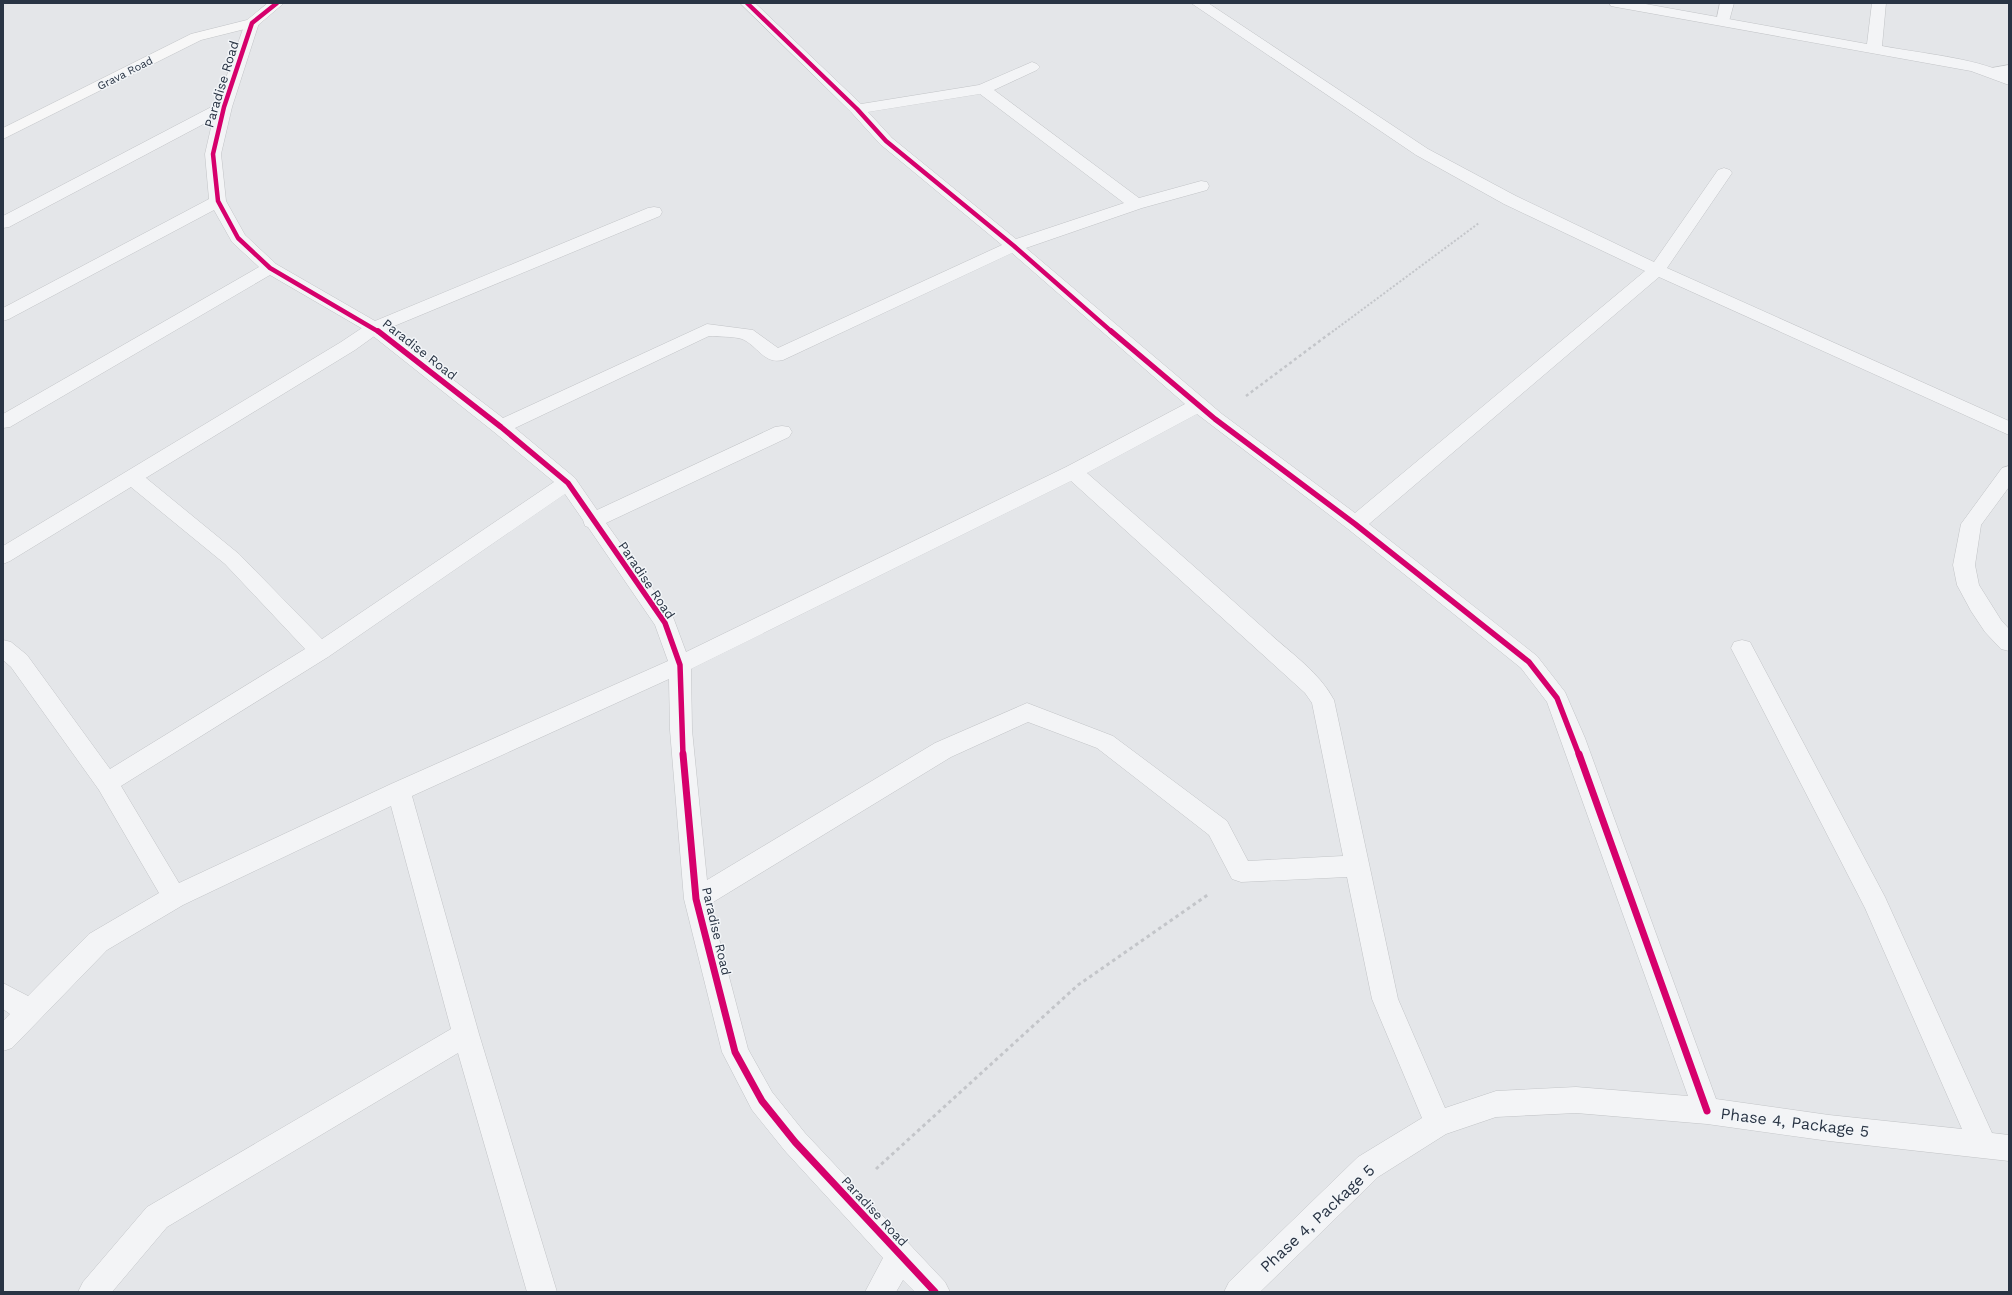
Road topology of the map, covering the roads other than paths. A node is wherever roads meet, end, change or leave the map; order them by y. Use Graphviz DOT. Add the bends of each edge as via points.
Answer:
graph roads {
  1 [pos="277,3"];
  2 [pos="747,3"];
  3 [pos="1198,3"];
  4 [pos="1616,3"];
  5 [pos="1727,3"];
  6 [pos="1879,3"];
  7 [pos="1723,22"];
  8 [pos="252,23"];
  9 [pos="1874,49"];
  10 [pos="1032,67"];
  11 [pos="2009,70"];
  12 [pos="1991,72"];
  13 [pos="2009,80"];
  14 [pos="983,89"];
  15 [pos="224,107"];
  16 [pos="858,109"];
  17 [pos="3,134"];
  18 [pos="1724,173"];
  19 [pos="1201,186"];
  20 [pos="218,201"];
  21 [pos="1136,204"];
  22 [pos="654,212"];
  23 [pos="3,223"];
  24 [pos="1014,246"];
  25 [pos="270,268"];
  26 [pos="1657,270"];
  27 [pos="3,315"];
  28 [pos="374,328"];
  29 [pos="1198,404"];
  30 [pos="3,422"];
  31 [pos="501,427"];
  32 [pos="2009,429"];
  33 [pos="782,432"];
  34 [pos="1073,472"];
  35 [pos="2009,474"];
  36 [pos="133,478"];
  37 [pos="568,483"];
  38 [pos="592,521"];
  39 [pos="1355,524"];
  40 [pos="3,556"];
  41 [pos="2009,643"];
  42 [pos="3,648"];
  43 [pos="1742,648"];
  44 [pos="320,651"];
  45 [pos="680,665"];
  46 [pos="107,783"];
  47 [pos="399,791"];
  48 [pos="1357,866"];
  49 [pos="174,897"];
  50 [pos="696,899"];
  51 [pos="3,995"];
  52 [pos="29,1011"];
  53 [pos="466,1034"];
  54 [pos="3,1039"];
  55 [pos="1707,1111"];
  56 [pos="1438,1124"];
  57 [pos="1996,1146"];
  58 [pos="901,1255"];
  59 [pos="93,1292"];
  60 [pos="542,1292"];
  61 [pos="880,1292"];
  62 [pos="935,1292"];
  63 [pos="1239,1292"];
  1 -- 8 [label="street"];
  2 -- 16 [label="street"];
  3 -- 26 [label="street" via="1422,152 1510,200"];
  4 -- 7 [label="street"];
  5 -- 7 [label="street"];
  6 -- 9 [label="street"];
  7 -- 9 [label="street"];
  8 -- 15 [label="street, Paradise Road"];
  8 -- 17 [label="street, Grava Road" via="196,37"];
  9 -- 12 [label="street"];
  10 -- 14 [label="street"];
  11 -- 12 [label="street"];
  12 -- 13 [label="street"];
  14 -- 16 [label="street"];
  14 -- 21 [label="street"];
  15 -- 20 [label="street, Paradise Road" via="213,154"];
  15 -- 23 [label="street"];
  16 -- 24 [label="street" via="886,141"];
  18 -- 26 [label="street"];
  19 -- 21 [label="street"];
  20 -- 25 [label="street, Paradise Road" via="238,238"];
  20 -- 27 [label="street"];
  21 -- 24 [label="street"];
  22 -- 28 [label="street"];
  24 -- 29 [label="street"];
  24 -- 31 [label="street" via="776,356 747,334 707,330"];
  25 -- 28 [label="street, Paradise Road"];
  25 -- 30 [label="street"];
  26 -- 32 [label="street"];
  26 -- 39 [label="street"];
  28 -- 31 [label="street, Paradise Road"];
  28 -- 36 [label="street"];
  29 -- 34 [label="street"];
  29 -- 39 [label="street"];
  31 -- 37 [label="street, Paradise Road"];
  33 -- 38 [label="street"];
  34 -- 45 [label="street"];
  34 -- 48 [label="street" via="1250,629 1313,687 1323,700"];
  35 -- 41 [label="street" via="1971,524 1964,565 1968,585 1979,605 1992,626"];
  36 -- 40 [label="street"];
  36 -- 44 [label="street" via="232,559"];
  37 -- 38 [label="street, Paradise Road"];
  37 -- 44 [label="street"];
  38 -- 45 [label="street, Paradise Road" via="665,623"];
  39 -- 55 [label="street" via="1529,662 1557,698"];
  42 -- 46 [label="street" via="19,661"];
  43 -- 57 [label="street" via="1876,905"];
  44 -- 46 [label="street"];
  45 -- 47 [label="street"];
  45 -- 50 [label="street, Paradise Road" via="681,730"];
  46 -- 49 [label="street"];
  47 -- 49 [label="street"];
  47 -- 53 [label="street"];
  48 -- 50 [label="street" via="1241,872 1218,828 1105,742 1027,712 943,750 879,786"];
  48 -- 56 [label="street" via="1385,999"];
  49 -- 52 [label="street" via="98,942"];
  50 -- 58 [label="street, Paradise Road" via="735,1052 762,1101 795,1142"];
  51 -- 52 [label="street"];
  52 -- 54 [label="street"];
  53 -- 59 [label="street" via="157,1217"];
  53 -- 60 [label="street"];
  55 -- 56 [label="street, Phase 4, Package 5" via="1576,1100 1496,1104"];
  55 -- 57 [label="street, Phase 4, Package 5" via="1829,1128"];
  56 -- 63 [label="street, Phase 4, Package 5" via="1368,1167"];
  58 -- 61 [label="street"];
  58 -- 62 [label="street, Paradise Road"];
}
